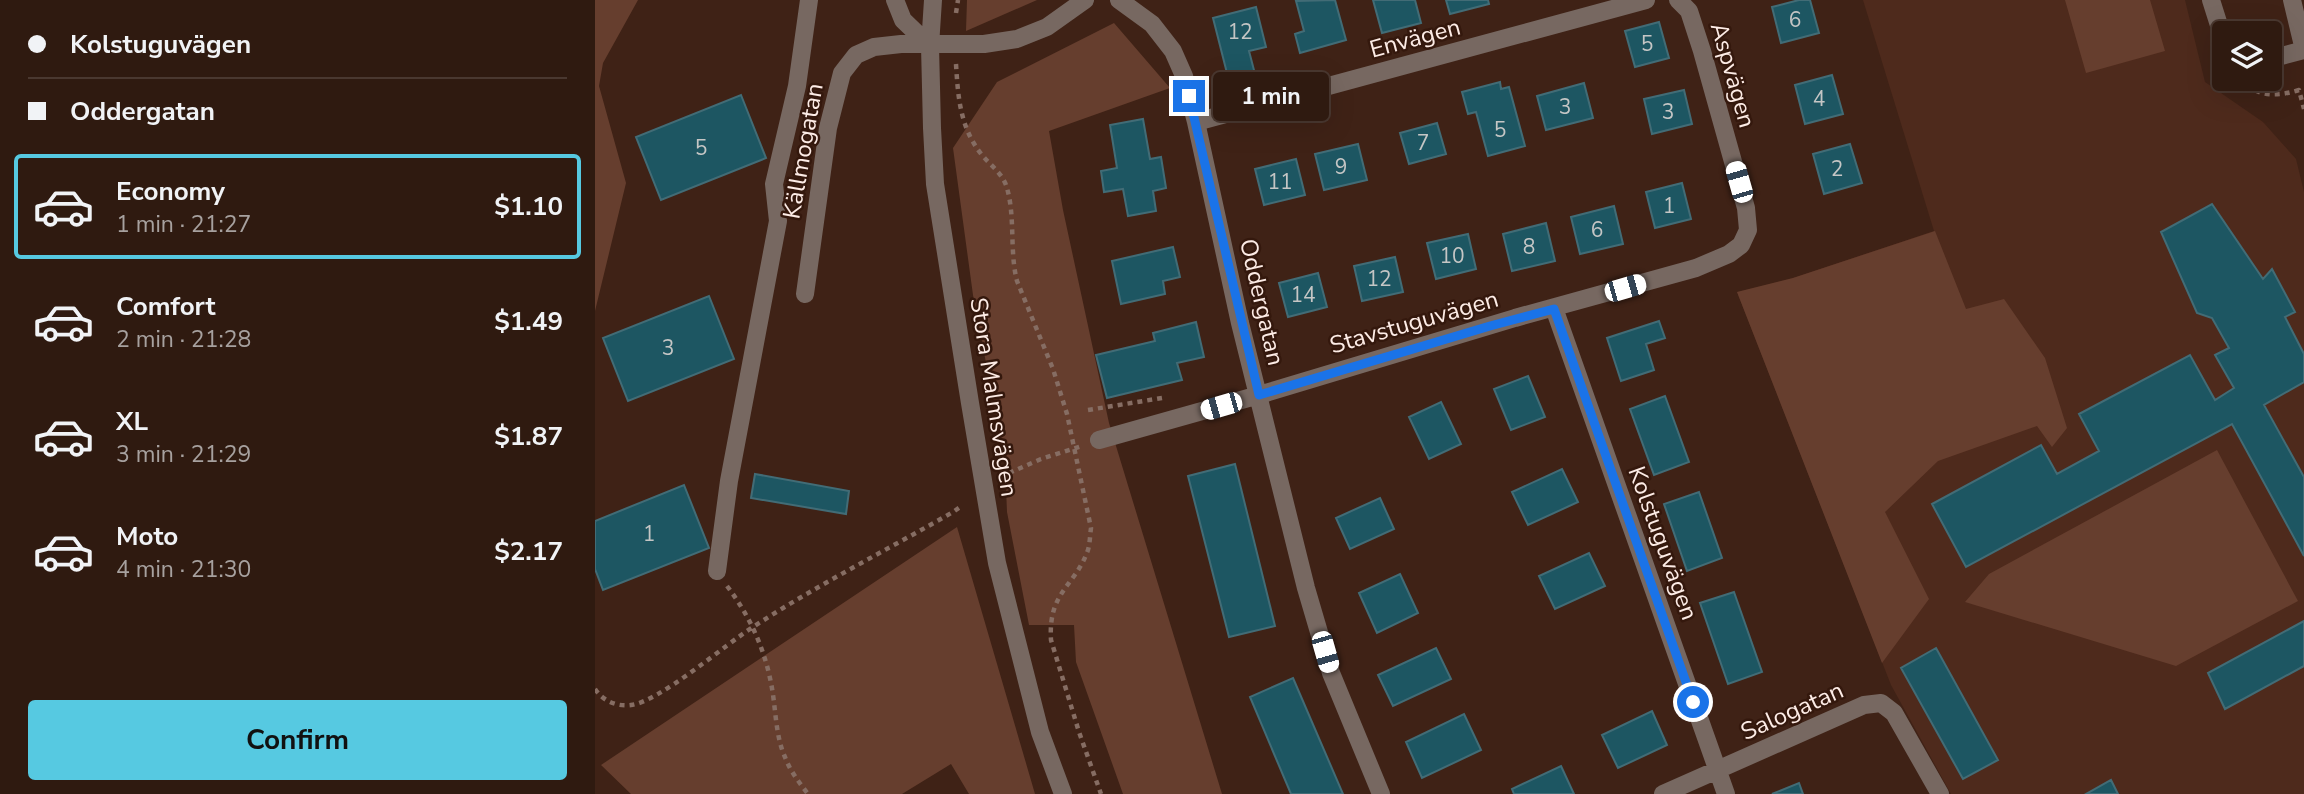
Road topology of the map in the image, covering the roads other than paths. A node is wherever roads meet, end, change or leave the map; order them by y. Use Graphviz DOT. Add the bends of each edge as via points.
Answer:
graph roads {
  1 [pos="809,0"];
  2 [pos="895,0"];
  3 [pos="933,0"];
  4 [pos="1085,0"];
  5 [pos="1119,0"];
  6 [pos="1646,0"];
  7 [pos="1679,0"];
  8 [pos="2211,0"];
  9 [pos="2292,0"];
  10 [pos="2218,21"];
  11 [pos="930,46"];
  12 [pos="2304,50"];
  13 [pos="2282,56"];
  14 [pos="1196,122"];
  15 [pos="1739,246"];
  16 [pos="805,295"];
  17 [pos="1554,309"];
  18 [pos="1259,395"];
  19 [pos="1099,440"];
  20 [pos="717,571"];
  21 [pos="1719,771"];
  22 [pos="1063,794"];
  23 [pos="1381,794"];
  24 [pos="1663,794"];
  25 [pos="1726,794"];
  26 [pos="1940,794"];
  1 -- 20 [label="street" via="797,86 774,184 778,220 729,481"];
  2 -- 11 [label="street" via="904,20"];
  3 -- 11 [label="street, Stora Malmsvägen"];
  4 -- 11 [label="street" via="1047,27 1017,39"];
  5 -- 14 [label="street, Oddergatan" via="1152,24 1173,51"];
  6 -- 14 [label="street, Envägen"];
  7 -- 15 [label="street, Aspvägen" via="1689,11 1702,51 1746,208 1748,230"];
  8 -- 10 [label="street"];
  9 -- 12 [label="street"];
  11 -- 16 [label="street, Källmogatan" via="874,47 856,55 842,73 828,128"];
  11 -- 22 [label="street, Stora Malmsvägen" via="935,184 997,563 1040,732"];
  12 -- 13 [label="street"];
  14 -- 18 [label="street, Oddergatan"];
  15 -- 17 [label="street, Stavstuguvägen" via="1696,268"];
  17 -- 18 [label="street, Stavstuguvägen"];
  17 -- 21 [label="street, Kolstuguvägen"];
  18 -- 19 [label="street, Stavstuguvägen"];
  18 -- 23 [label="street, Oddergatan" via="1331,673"];
  21 -- 24 [label="street, Salogatan"];
  21 -- 25 [label="street, Kolstuguvägen"];
  21 -- 26 [label="street, Salogatan" via="1864,705 1881,703 1894,713"];
}
